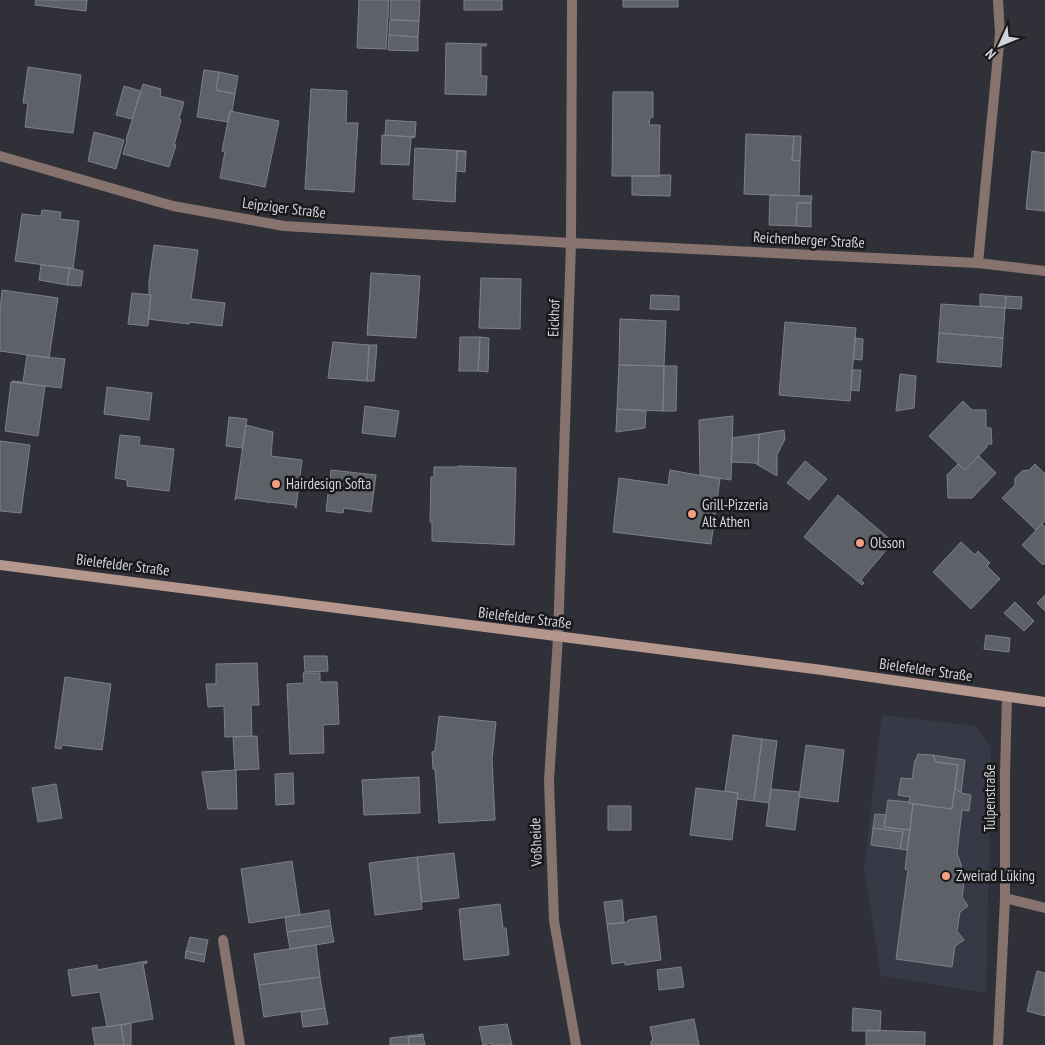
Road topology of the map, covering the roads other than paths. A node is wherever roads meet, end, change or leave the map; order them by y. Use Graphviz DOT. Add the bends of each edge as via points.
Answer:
graph roads {
  1 [pos="572,0"];
  2 [pos="998,0"];
  3 [pos="0,156"];
  4 [pos="571,243"];
  5 [pos="978,263"];
  6 [pos="1045,271"];
  7 [pos="0,564"];
  8 [pos="558,637"];
  9 [pos="1007,697"];
  10 [pos="1045,702"];
  11 [pos="1005,898"];
  12 [pos="1045,908"];
  13 [pos="223,940"];
  14 [pos="240,1045"];
  15 [pos="576,1045"];
  16 [pos="998,1045"];
  1 -- 4 [label="street, Eickhof"];
  2 -- 5 [label="street" via="1000,34"];
  3 -- 4 [label="street, Leipziger Straße" via="173,206 284,226"];
  4 -- 5 [label="street, Reichenberger Straße"];
  4 -- 8 [label="street, Eickhof"];
  5 -- 6 [label="street, Reichenberger Straße"];
  7 -- 8 [label="main road, Bielefelder Straße"];
  8 -- 9 [label="main road, Bielefelder Straße"];
  8 -- 15 [label="street, Voßheide" via="549,781 554,921"];
  9 -- 10 [label="main road, Bielefelder Straße"];
  9 -- 11 [label="street, Tulpenstraße"];
  11 -- 12 [label="street"];
  11 -- 16 [label="street, Tulpenstraße"];
  13 -- 14 [label="street"];
}
